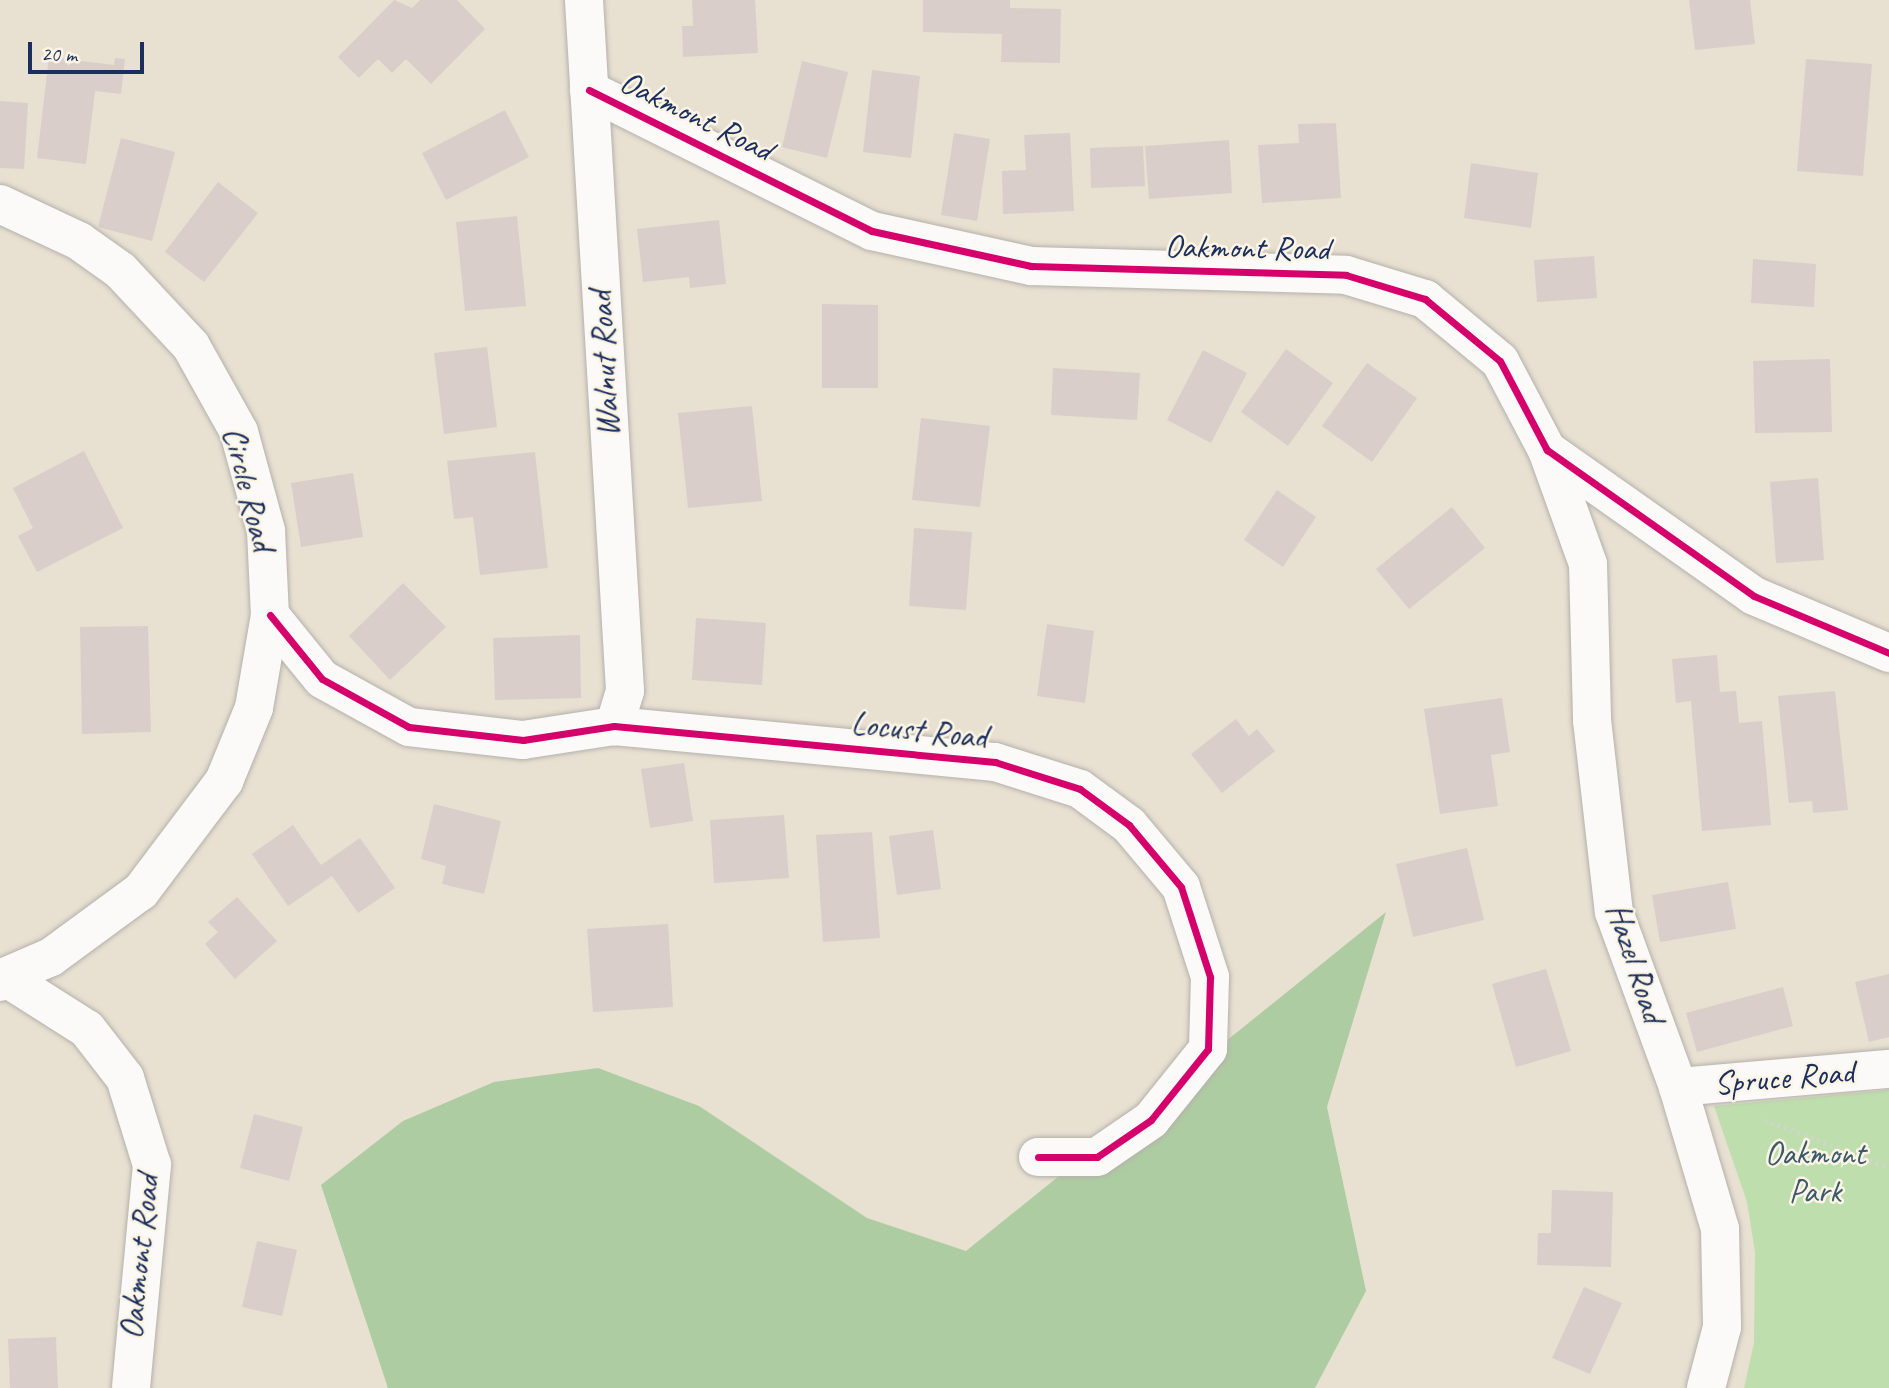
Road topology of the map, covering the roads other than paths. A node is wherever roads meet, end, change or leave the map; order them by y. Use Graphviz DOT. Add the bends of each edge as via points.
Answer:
graph roads {
  1 [pos="584,0"];
  2 [pos="589,90"];
  3 [pos="0,204"];
  4 [pos="1547,450"];
  5 [pos="270,615"];
  6 [pos="1889,653"];
  7 [pos="614,726"];
  8 [pos="2,979"];
  9 [pos="1889,1069"];
  10 [pos="1678,1087"];
  11 [pos="1038,1157"];
  12 [pos="131,1388"];
  13 [pos="1706,1388"];
  1 -- 2 [label="street, Walnut Road"];
  2 -- 4 [label="street, Oakmont Road" via="872,231 1031,266 1346,275 1425,299 1500,362"];
  2 -- 7 [label="street, Walnut Road" via="625,691"];
  3 -- 5 [label="street, Circle Road" via="79,241 120,270 191,346 239,432 266,531"];
  4 -- 6 [label="street, Oakmont Road" via="1754,596"];
  4 -- 10 [label="street, Hazel Road" via="1588,565 1592,720 1614,912"];
  5 -- 7 [label="street, Locust Road" via="323,679 409,727 523,740"];
  5 -- 8 [label="street, Circle Road" via="254,708 224,781 141,891 51,957"];
  7 -- 11 [label="street, Locust Road" via="995,762 1080,789 1129,825 1181,887 1210,977 1208,1049 1151,1120 1097,1157"];
  8 -- 12 [label="street, Oakmont Road" via="87,1029 125,1078 152,1165"];
  9 -- 10 [label="street, Spruce Road"];
  10 -- 13 [label="street, Hazel Road" via="1720,1229 1722,1327"];
}
